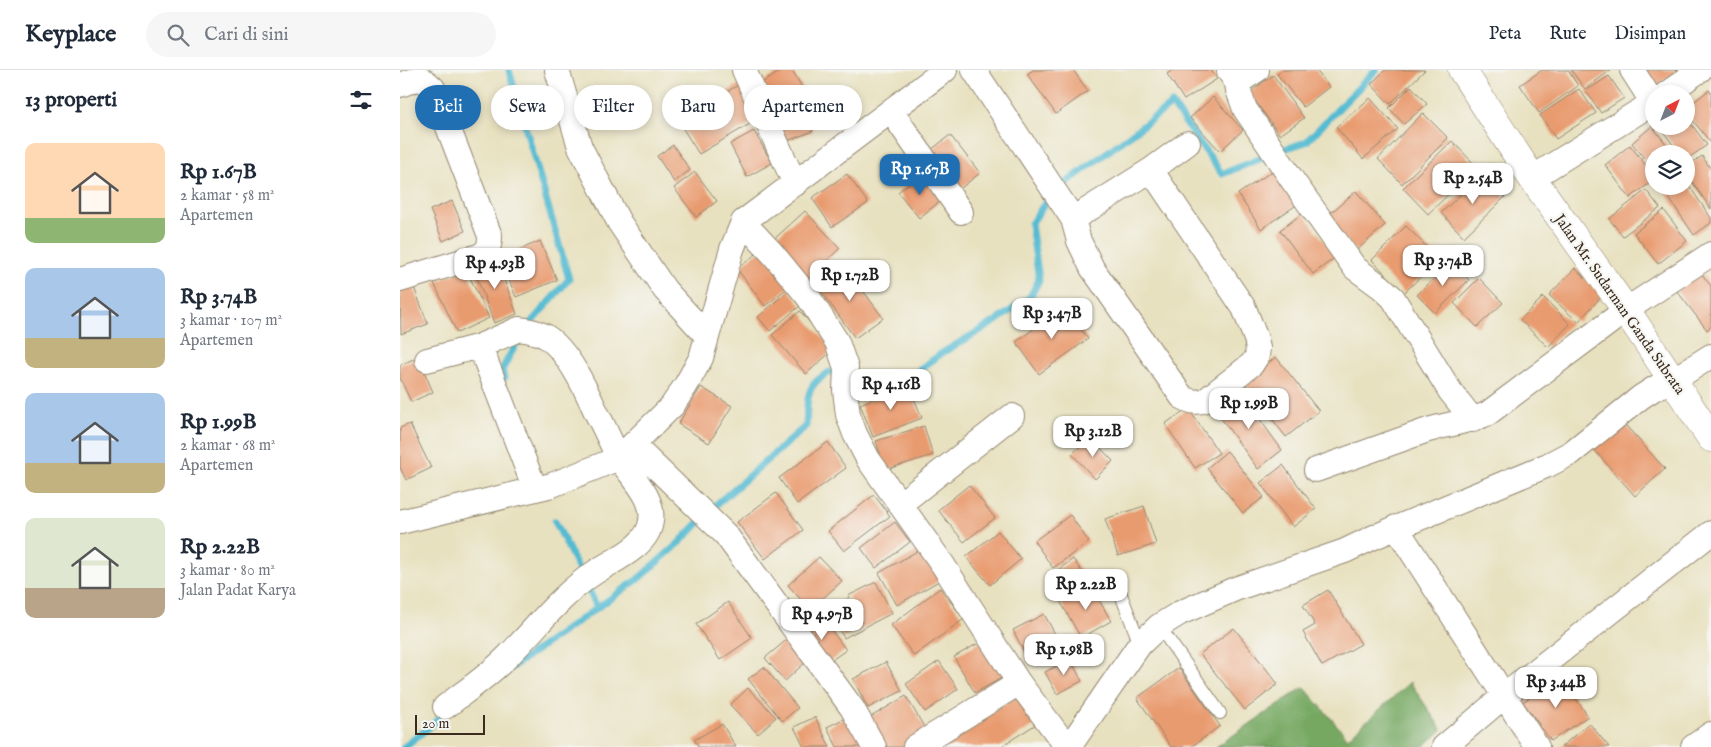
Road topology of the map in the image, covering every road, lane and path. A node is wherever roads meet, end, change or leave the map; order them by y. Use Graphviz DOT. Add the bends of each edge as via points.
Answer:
graph roads {
  1 [pos="556,70"];
  2 [pos="744,70"];
  3 [pos="945,70"];
  4 [pos="974,70"];
  5 [pos="1257,70"];
  6 [pos="1462,70"];
  7 [pos="1632,70"];
  8 [pos="1700,70"];
  9 [pos="1233,76"];
  10 [pos="400,85"];
  11 [pos="1645,85"];
  12 [pos="1679,85"];
  13 [pos="1645,108"];
  14 [pos="891,111"];
  15 [pos="1188,143"];
  16 [pos="1151,170"];
  17 [pos="1532,178"];
  18 [pos="795,184"];
  19 [pos="961,212"];
  20 [pos="1068,212"];
  21 [pos="743,222"];
  22 [pos="1711,254"];
  23 [pos="400,280"];
  24 [pos="1626,310"];
  25 [pos="707,336"];
  26 [pos="480,346"];
  27 [pos="1711,356"];
  28 [pos="427,360"];
  29 [pos="1673,380"];
  30 [pos="1012,416"];
  31 [pos="1473,420"];
  32 [pos="1711,438"];
  33 [pos="626,452"];
  34 [pos="1316,470"];
  35 [pos="535,489"];
  36 [pos="900,504"];
  37 [pos="400,522"];
  38 [pos="1396,528"];
  39 [pos="1711,533"];
  40 [pos="1120,592"];
  41 [pos="1159,626"];
  42 [pos="1140,644"];
  43 [pos="1019,683"];
  44 [pos="1504,696"];
  45 [pos="445,706"];
  46 [pos="1220,713"];
  47 [pos="1711,734"];
  48 [pos="874,747"];
  49 [pos="915,747"];
  50 [pos="1068,747"];
  51 [pos="1444,747"];
  52 [pos="1538,747"];
  53 [pos="1693,747"];
  1 -- 25 [label="street" via="580,147 619,222 665,290"];
  2 -- 18 [label="street"];
  3 -- 14 [label="street"];
  4 -- 20 [label="street"];
  5 -- 9 [label="street"];
  6 -- 17 [label="street, Jalan Mr. Sudarman Ganda Subrata"];
  7 -- 11 [label="street"];
  8 -- 12 [label="street"];
  9 -- 31 [label="street" via="1245,109 1293,181 1355,268 1393,298 1450,391"];
  10 -- 23 [label="street" via="419,78 433,88 490,236 490,246 479,256"];
  13 -- 17 [label="street"];
  14 -- 18 [label="street"];
  14 -- 19 [label="street"];
  15 -- 16 [label="street"];
  16 -- 20 [label="street"];
  16 -- 20 [label="street" via="1244,308 1256,339 1257,356 1252,364 1206,400 1198,403 1182,397 1092,268"];
  17 -- 24 [label="street, Jalan Mr. Sudarman Ganda Subrata"];
  18 -- 21 [label="street"];
  21 -- 25 [label="street"];
  21 -- 36 [label="street" via="809,298 837,342 848,415 855,434 868,459"];
  22 -- 24 [label="street"];
  24 -- 29 [label="street, Jalan Mr. Sudarman Ganda Subrata"];
  24 -- 31 [label="street" via="1487,414"];
  25 -- 33 [label="street" via="701,358 686,386 672,406"];
  26 -- 28 [label="street"];
  26 -- 33 [label="street" via="525,330 544,336 560,348 594,407"];
  26 -- 35 [label="street"];
  27 -- 29 [label="street"];
  29 -- 32 [label="street, Jalan Mr. Sudarman Ganda Subrata"];
  29 -- 38 [label="street" via="1655,388 1548,465"];
  30 -- 36 [label="street"];
  31 -- 34 [label="street" via="1429,430"];
  33 -- 35 [label="street" via="552,485"];
  33 -- 45 [label="street" via="652,512 647,534 636,546 584,580 491,672"];
  33 -- 48 [label="street" via="703,512 726,535 852,708"];
  35 -- 37 [label="street"];
  36 -- 43 [label="street"];
  38 -- 41 [label="street" via="1345,551 1202,602"];
  38 -- 44 [label="street"];
  39 -- 44 [label="street"];
  40 -- 42 [label="lane"];
  41 -- 42 [label="street"];
  41 -- 46 [label="lane"];
  42 -- 50 [label="street"];
  43 -- 49 [label="street"];
  43 -- 50 [label="street"];
  44 -- 51 [label="street"];
  44 -- 52 [label="street"];
  47 -- 53 [label="street"];
}
